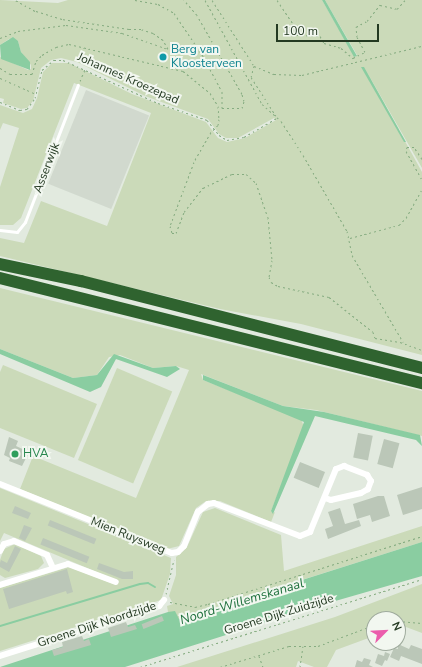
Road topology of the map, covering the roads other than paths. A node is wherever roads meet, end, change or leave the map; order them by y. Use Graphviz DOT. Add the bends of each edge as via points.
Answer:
graph roads {
  1 [pos="78,85"];
  2 [pos="0,230"];
  3 [pos="0,264"];
  4 [pos="0,278"];
  5 [pos="422,368"];
  6 [pos="422,383"];
  7 [pos="0,484"];
  8 [pos="325,498"];
  9 [pos="0,551"];
  10 [pos="53,568"];
  11 [pos="116,582"];
  12 [pos="0,585"];
  13 [pos="164,600"];
  14 [pos="0,656"];
  1 -- 2 [label="lane, Asserwijk" via="25,222 17,232"];
  3 -- 5 [label="highway" via="81,281"];
  4 -- 6 [label="highway"];
  7 -- 8 [label="street, Mien Ruysweg" via="172,553 178,552 184,546 198,512 208,504 214,503 300,536 310,532"];
  8 -- 8 [label="street, Mien Ruysweg" via="336,468 344,466 367,475 371,481 368,489 361,493 332,500"];
  9 -- 10 [label="street" via="4,544 14,541 47,555"];
  10 -- 11 [label="street" via="70,564"];
  10 -- 12 [label="street"];
  13 -- 14 [label="street, Groene Dijk Noordzijde" via="153,608"];
}
